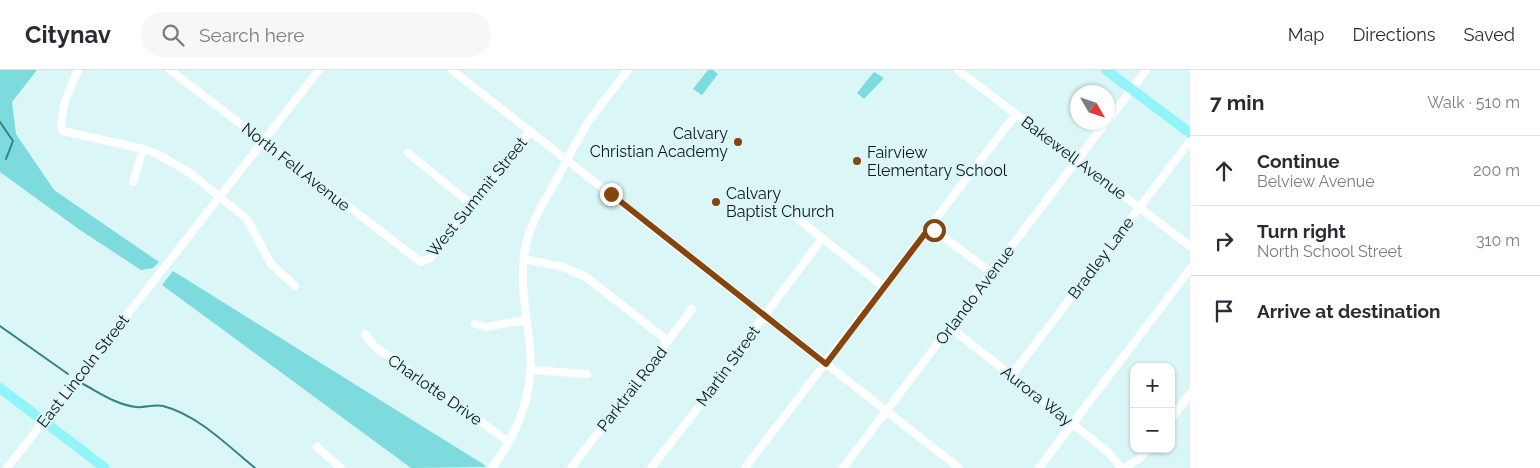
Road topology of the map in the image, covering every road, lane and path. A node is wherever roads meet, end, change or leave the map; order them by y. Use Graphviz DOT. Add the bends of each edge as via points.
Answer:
graph roads {
  1 [pos="78,70"];
  2 [pos="170,70"];
  3 [pos="319,70"];
  4 [pos="452,70"];
  5 [pos="628,70"];
  6 [pos="958,70"];
  7 [pos="1106,70"];
  8 [pos="1146,70"];
  9 [pos="1132,89"];
  10 [pos="1115,111"];
  11 [pos="1016,114"];
  12 [pos="1101,130"];
  13 [pos="530,131"];
  14 [pos="1190,133"];
  15 [pos="1190,140"];
  16 [pos="262,142"];
  17 [pos="143,150"];
  18 [pos="408,153"];
  19 [pos="568,160"];
  20 [pos="1078,161"];
  21 [pos="133,182"];
  22 [pos="220,196"];
  23 [pos="472,205"];
  24 [pos="1139,208"];
  25 [pos="793,215"];
  26 [pos="930,227"];
  27 [pos="822,239"];
  28 [pos="1190,246"];
  29 [pos="524,259"];
  30 [pos="424,262"];
  31 [pos="1190,269"];
  32 [pos="992,273"];
  33 [pos="295,286"];
  34 [pos="884,287"];
  35 [pos="692,310"];
  36 [pos="765,316"];
  37 [pos="526,320"];
  38 [pos="475,324"];
  39 [pos="951,328"];
  40 [pos="365,334"];
  41 [pos="668,341"];
  42 [pos="826,364"];
  43 [pos="531,370"];
  44 [pos="587,374"];
  45 [pos="1011,376"];
  46 [pos="0,388"];
  47 [pos="1190,394"];
  48 [pos="886,412"];
  49 [pos="1175,414"];
  50 [pos="43,421"];
  51 [pos="1072,424"];
  52 [pos="509,442"];
  53 [pos="317,447"];
  54 [pos="1144,453"];
  55 [pos="7,468"];
  56 [pos="104,468"];
  57 [pos="341,468"];
  58 [pos="492,468"];
  59 [pos="571,468"];
  60 [pos="651,468"];
  61 [pos="745,468"];
  62 [pos="843,468"];
  63 [pos="960,468"];
  64 [pos="1039,468"];
  65 [pos="1122,468"];
  1 -- 17 [label="street" via="62,116 63,131"];
  2 -- 16 [label="street, North Fell Avenue"];
  3 -- 16 [label="street, East Lincoln Street"];
  4 -- 13 [label="street"];
  5 -- 19 [label="street" via="590,120"];
  6 -- 11 [label="street, Bakewell Avenue"];
  7 -- 9 [label="main road"];
  8 -- 9 [label="street, Orlando Avenue"];
  9 -- 10 [label="street, Orlando Avenue"];
  9 -- 14 [label="main road"];
  11 -- 20 [label="street, Bakewell Avenue"];
  11 -- 26 [label="street"];
  12 -- 20 [label="street, Orlando Avenue"];
  13 -- 19 [label="street"];
  13 -- 23 [label="street, West Summit Street"];
  15 -- 24 [label="street, Bradley Lane"];
  16 -- 22 [label="street, East Lincoln Street"];
  16 -- 30 [label="street, North Fell Avenue" via="416,260"];
  17 -- 21 [label="street"];
  17 -- 22 [label="street" via="174,164"];
  18 -- 23 [label="street"];
  19 -- 29 [label="street" via="536,216"];
  19 -- 36 [label="street"];
  20 -- 24 [label="street, Bakewell Avenue"];
  20 -- 32 [label="street, Orlando Avenue"];
  22 -- 33 [label="street" via="247,219 271,264"];
  22 -- 50 [label="street, East Lincoln Street"];
  23 -- 30 [label="street, West Summit Street"];
  24 -- 28 [label="street, Bakewell Avenue"];
  24 -- 45 [label="street, Bradley Lane"];
  25 -- 27 [label="street"];
  26 -- 32 [label="street"];
  26 -- 34 [label="street"];
  27 -- 34 [label="street"];
  27 -- 36 [label="street, Martin Street"];
  29 -- 37 [label="street" via="522,291"];
  29 -- 41 [label="street" via="563,267 586,277"];
  31 -- 51 [label="street"];
  32 -- 39 [label="street, Orlando Avenue"];
  34 -- 42 [label="street"];
  35 -- 41 [label="street, Parktrail Road"];
  36 -- 42 [label="street"];
  36 -- 60 [label="street, Martin Street" via="744,349"];
  37 -- 38 [label="street" via="486,327"];
  37 -- 43 [label="street"];
  39 -- 45 [label="street, Aurora Way"];
  39 -- 48 [label="street, Orlando Avenue"];
  40 -- 52 [label="street, Charlotte Drive" via="374,346"];
  41 -- 59 [label="street, Parktrail Road"];
  42 -- 48 [label="street"];
  42 -- 61 [label="street"];
  43 -- 44 [label="street"];
  43 -- 52 [label="street" via="526,401"];
  45 -- 51 [label="street, Aurora Way"];
  46 -- 50 [label="main road"];
  47 -- 49 [label="street"];
  48 -- 62 [label="street, Orlando Avenue"];
  48 -- 63 [label="street"];
  50 -- 55 [label="street, East Lincoln Street"];
  50 -- 56 [label="main road"];
  51 -- 64 [label="street"];
  51 -- 65 [label="street, Aurora Way" via="1108,452"];
  52 -- 58 [label="street"];
  53 -- 57 [label="street"];
  54 -- 65 [label="street"];
}
